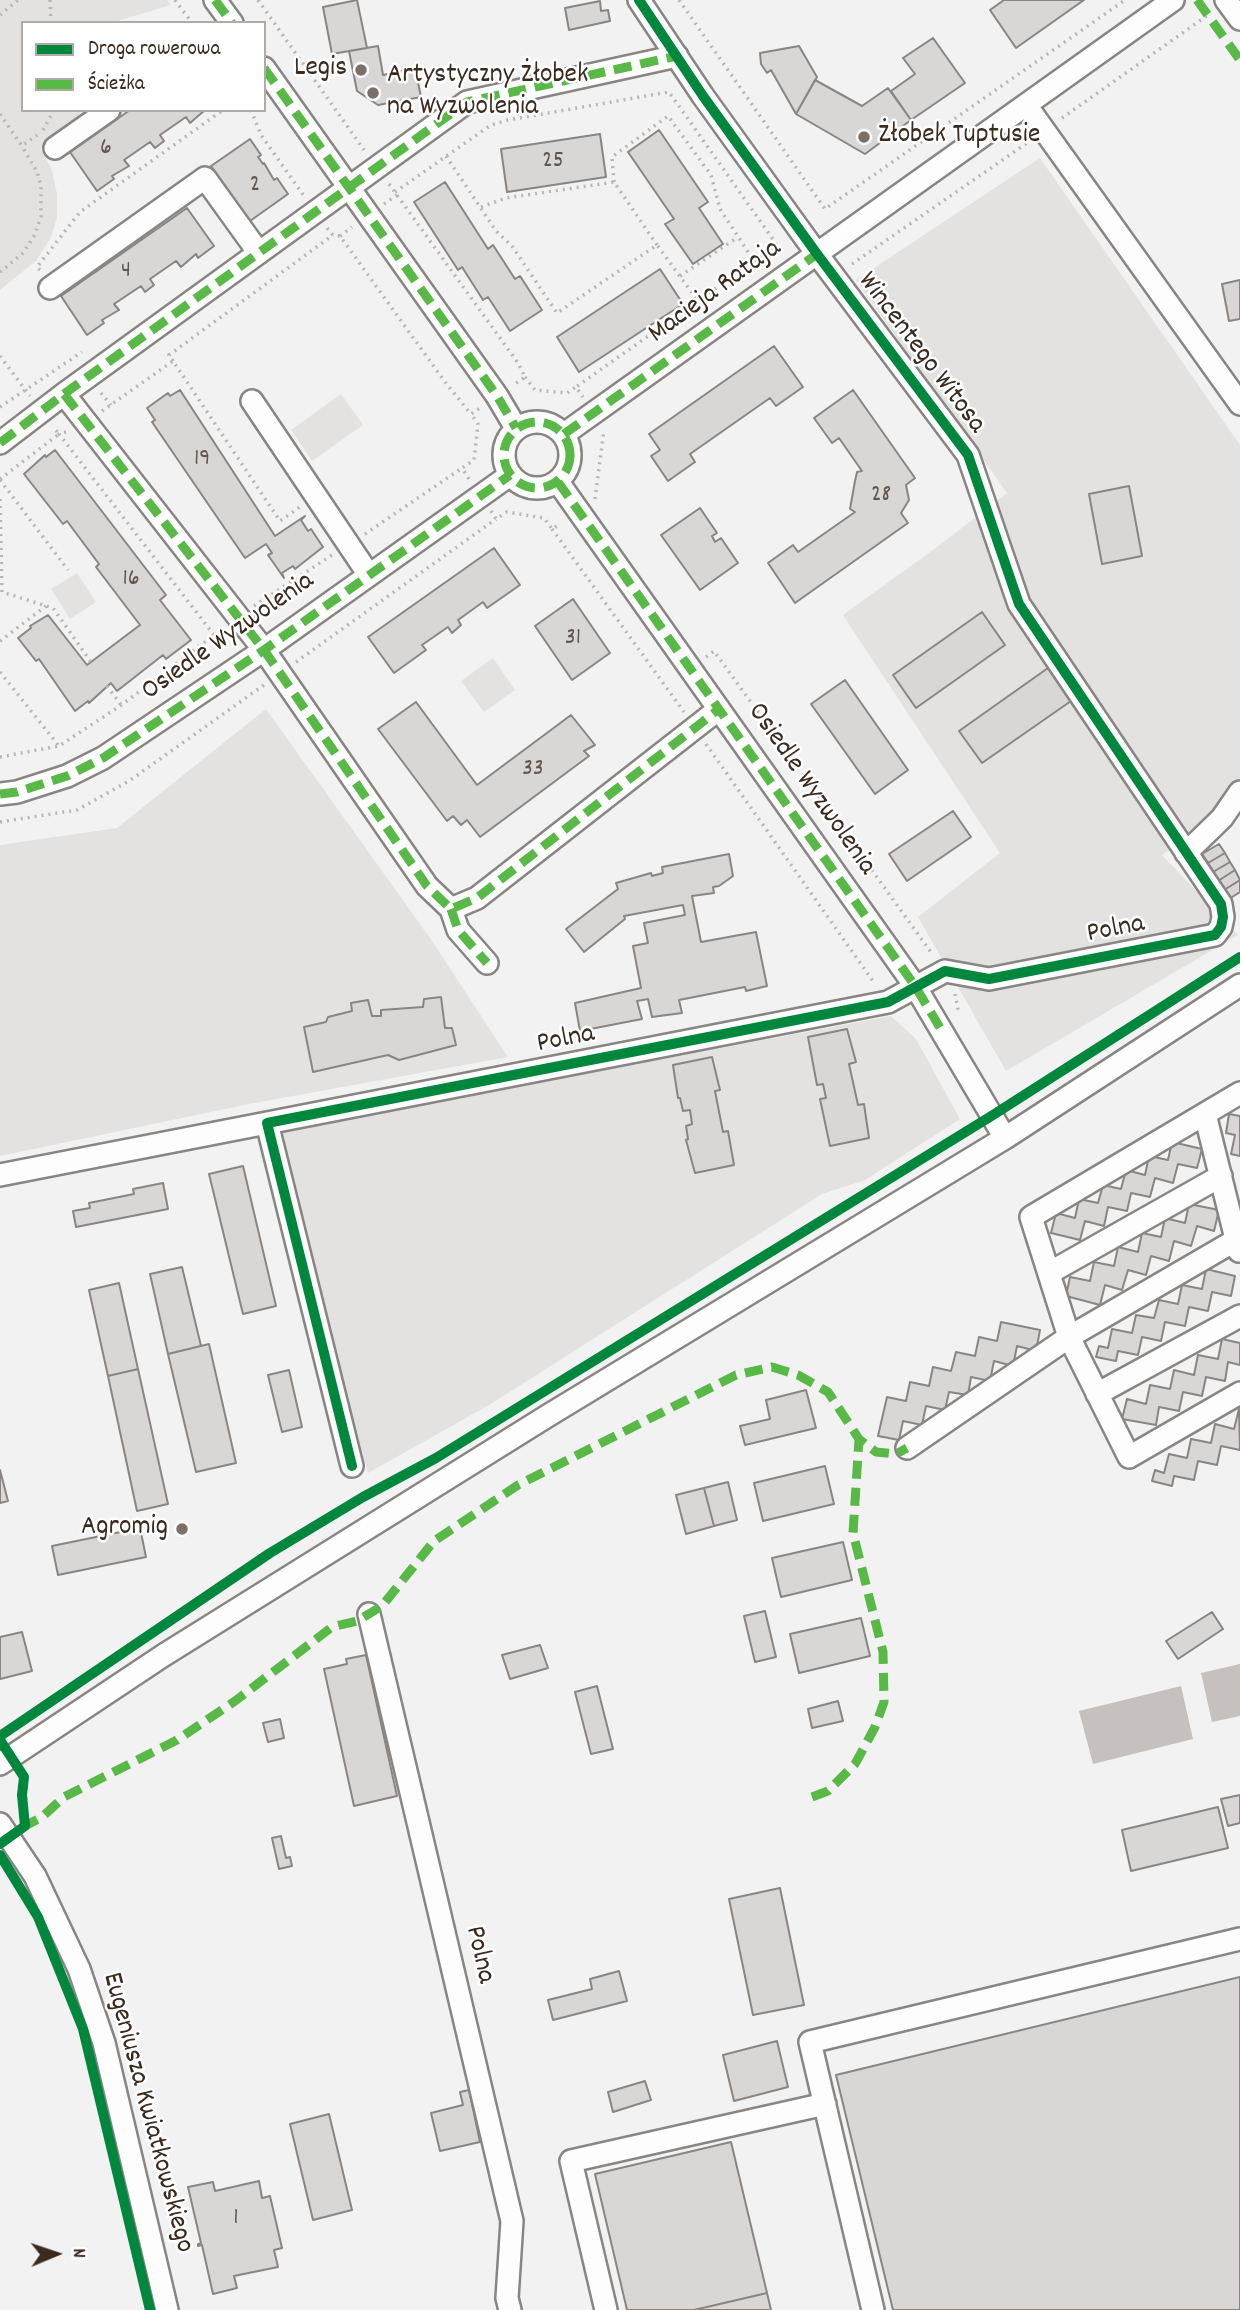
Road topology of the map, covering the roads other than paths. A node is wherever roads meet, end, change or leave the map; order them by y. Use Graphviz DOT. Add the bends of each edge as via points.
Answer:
graph roads {
  1 [pos="215,0"];
  2 [pos="639,0"];
  3 [pos="1173,0"];
  4 [pos="1226,0"];
  5 [pos="1240,19"];
  6 [pos="231,21"];
  7 [pos="677,57"];
  8 [pos="266,71"];
  9 [pos="1026,105"];
  10 [pos="106,112"];
  11 [pos="55,148"];
  12 [pos="349,188"];
  13 [pos="259,253"];
  14 [pos="817,254"];
  15 [pos="46,281"];
  16 [pos="64,394"];
  17 [pos="252,401"];
  18 [pos="1240,404"];
  19 [pos="516,428"];
  20 [pos="564,434"];
  21 [pos="0,443"];
  22 [pos="510,475"];
  23 [pos="558,482"];
  24 [pos="369,575"];
  25 [pos="264,650"];
  26 [pos="719,709"];
  27 [pos="1240,792"];
  28 [pos="0,794"];
  29 [pos="1186,853"];
  30 [pos="451,909"];
  31 [pos="1215,935"];
  32 [pos="487,963"];
  33 [pos="915,986"];
  34 [pos="1238,993"];
  35 [pos="1240,1093"];
  36 [pos="1205,1114"];
  37 [pos="267,1123"];
  38 [pos="1005,1138"];
  39 [pos="0,1175"];
  40 [pos="1221,1176"];
  41 [pos="1238,1247"];
  42 [pos="1049,1273"];
  43 [pos="1240,1316"];
  44 [pos="1069,1337"];
  45 [pos="1240,1393"];
  46 [pos="1097,1394"];
  47 [pos="907,1448"];
  48 [pos="352,1466"];
  49 [pos="369,1614"];
  50 [pos="0,1764"];
  51 [pos="0,1824"];
  52 [pos="1240,1939"];
  53 [pos="825,2104"];
  54 [pos="167,2310"];
  55 [pos="510,2310"];
  56 [pos="606,2310"];
  57 [pos="873,2310"];
  1 -- 6 [label="street"];
  2 -- 7 [label="street, Wincentego Witosa"];
  3 -- 9 [label="street, Macieja Rataja"];
  4 -- 5 [label="street"];
  7 -- 12 [label="street" via="467,102"];
  7 -- 14 [label="street, Wincentego Witosa"];
  8 -- 12 [label="street"];
  9 -- 14 [label="street, Macieja Rataja"];
  9 -- 18 [label="street"];
  10 -- 11 [label="street"];
  12 -- 13 [label="street"];
  12 -- 19 [label="street"];
  13 -- 15 [label="street" via="205,178"];
  13 -- 16 [label="street"];
  14 -- 20 [label="street, Macieja Rataja" via="603,422"];
  14 -- 29 [label="street, Wincentego Witosa" via="968,456 1019,604"];
  16 -- 21 [label="street"];
  16 -- 25 [label="street"];
  17 -- 24 [label="street"];
  19 -- 20 [label="street" via="541,421"];
  19 -- 22 [label="street" via="504,451"];
  20 -- 23 [label="street" via="571,459"];
  22 -- 23 [label="street" via="532,488"];
  22 -- 24 [label="street, Osiedle Wyzwolenia"];
  23 -- 26 [label="street, Osiedle Wyzwolenia"];
  24 -- 25 [label="street, Osiedle Wyzwolenia"];
  25 -- 28 [label="street, Osiedle Wyzwolenia" via="103,758 67,776"];
  25 -- 30 [label="street" via="427,886"];
  26 -- 30 [label="street" via="477,898"];
  26 -- 33 [label="street, Osiedle Wyzwolenia"];
  27 -- 29 [label="street" via="1222,818"];
  29 -- 31 [label="street, Wincentego Witosa" via="1221,904 1223,917"];
  30 -- 32 [label="street" via="458,930"];
  31 -- 33 [label="street, Polna" via="989,979 945,971"];
  33 -- 37 [label="street, Polna" via="888,1002"];
  33 -- 38 [label="street, Osiedle Wyzwolenia"];
  34 -- 38 [label="street"];
  35 -- 36 [label="street"];
  36 -- 40 [label="street"];
  36 -- 42 [label="street" via="1031,1217"];
  37 -- 39 [label="street, Polna"];
  37 -- 48 [label="street"];
  38 -- 50 [label="street" via="164,1654"];
  40 -- 41 [label="street"];
  40 -- 42 [label="street"];
  41 -- 44 [label="street"];
  42 -- 44 [label="street"];
  43 -- 46 [label="street"];
  44 -- 46 [label="street"];
  44 -- 47 [label="street"];
  45 -- 46 [label="street" via="1129,1457"];
  49 -- 55 [label="street, Polna" via="512,2221"];
  51 -- 54 [label="street, Eugeniusza Kwiatkowskiego" via="35,1876 79,1969 104,2043"];
  52 -- 53 [label="street" via="810,2042"];
  53 -- 56 [label="street" via="571,2161"];
  53 -- 57 [label="street"];
}
